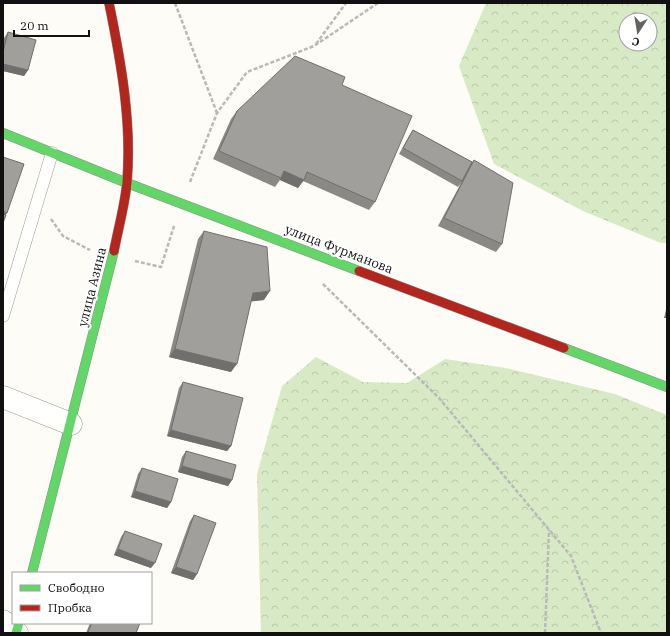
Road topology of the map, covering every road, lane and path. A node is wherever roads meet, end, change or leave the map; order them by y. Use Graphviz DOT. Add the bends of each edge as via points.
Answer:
graph roads {
  1 [pos="109,3"];
  2 [pos="175,3"];
  3 [pos="346,3"];
  4 [pos="378,3"];
  5 [pos="314,46"];
  6 [pos="217,113"];
  7 [pos="3,133"];
  8 [pos="52,153"];
  9 [pos="127,183"];
  10 [pos="38,202"];
  11 [pos="181,203"];
  12 [pos="94,252"];
  13 [pos="322,283"];
  14 [pos="3,316"];
  15 [pos="667,387"];
  16 [pos="3,396"];
  17 [pos="71,424"];
  18 [pos="549,530"];
  19 [pos="32,572"];
  20 [pos="3,621"];
  21 [pos="16,633"];
  22 [pos="545,633"];
  23 [pos="601,633"];
  1 -- 9 [label="street, улица Азина" via="128,121"];
  2 -- 6 [label="path"];
  3 -- 5 [label="path"];
  4 -- 5 [label="path"];
  5 -- 6 [label="path" via="247,72"];
  6 -- 11 [label="path"];
  7 -- 8 [label="street, улица Фурманова"];
  8 -- 9 [label="street, улица Фурманова"];
  8 -- 10 [label="lane"];
  9 -- 11 [label="street, улица Фурманова"];
  9 -- 17 [label="street, улица Азина" via="113,256"];
  10 -- 12 [label="path" via="63,236"];
  10 -- 14 [label="lane"];
  11 -- 15 [label="street, улица Фурманова"];
  13 -- 18 [label="path" via="439,398"];
  16 -- 17 [label="street"];
  17 -- 19 [label="street, улица Азина"];
  18 -- 22 [label="path"];
  18 -- 23 [label="path" via="571,556"];
  20 -- 21 [label="street"];
}
